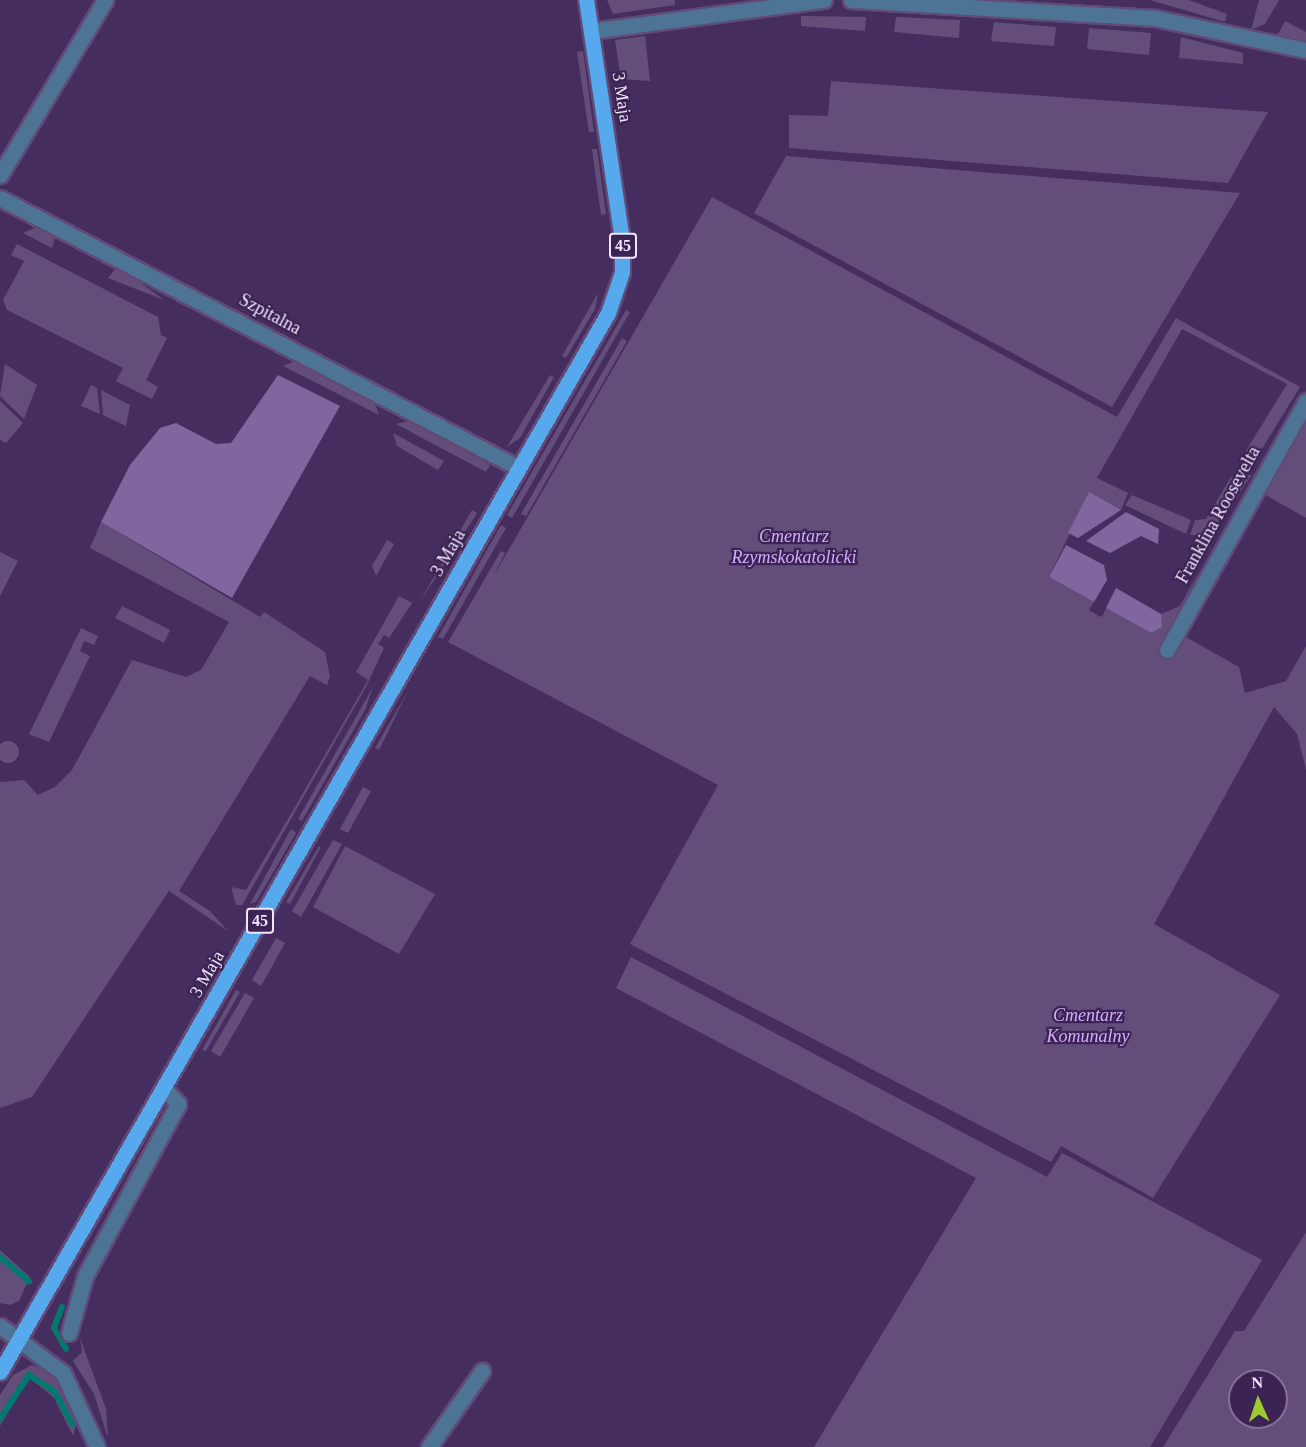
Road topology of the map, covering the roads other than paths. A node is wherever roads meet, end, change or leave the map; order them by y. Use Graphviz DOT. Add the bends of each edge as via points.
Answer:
graph roads {
  1 [pos="105,0"];
  2 [pos="586,0"];
  3 [pos="824,0"];
  4 [pos="851,0"];
  5 [pos="591,31"];
  6 [pos="1306,50"];
  7 [pos="0,175"];
  8 [pos="0,198"];
  9 [pos="1306,401"];
  10 [pos="519,468"];
  11 [pos="1167,650"];
  12 [pos="164,1088"];
  13 [pos="0,1326"];
  14 [pos="69,1333"];
  15 [pos="20,1338"];
  16 [pos="482,1371"];
  17 [pos="0,1372"];
  18 [pos="97,1447"];
  19 [pos="429,1447"];
  1 -- 7 [label="street"];
  2 -- 5 [label="main road, 3 Maja / 45"];
  3 -- 5 [label="street"];
  4 -- 6 [label="street" via="1155,18"];
  5 -- 10 [label="main road, 3 Maja / 45" via="618,199 622,272 608,313"];
  8 -- 10 [label="street, Szpitalna"];
  9 -- 11 [label="street, Franklina Roosevelta"];
  10 -- 12 [label="main road, 3 Maja / 45"];
  12 -- 14 [label="street" via="178,1104 85,1276"];
  12 -- 15 [label="main road, 3 Maja / 45"];
  13 -- 15 [label="street"];
  15 -- 17 [label="main road, 3 Maja / 45"];
  15 -- 18 [label="street" via="67,1378"];
  16 -- 19 [label="street"];
}
